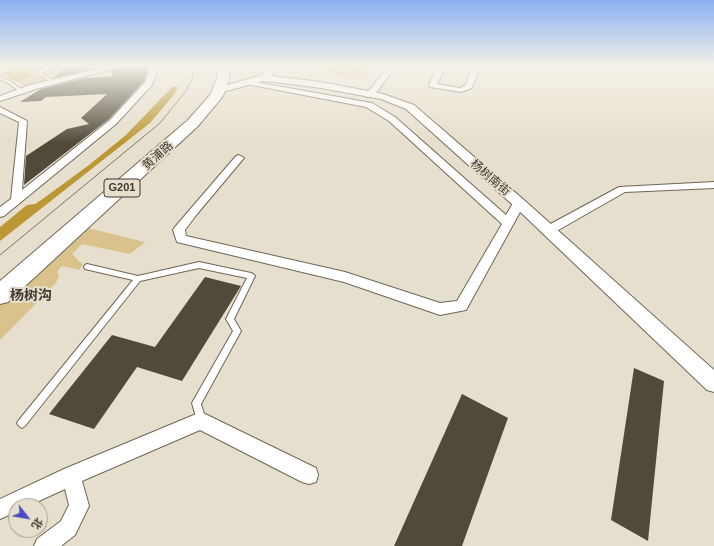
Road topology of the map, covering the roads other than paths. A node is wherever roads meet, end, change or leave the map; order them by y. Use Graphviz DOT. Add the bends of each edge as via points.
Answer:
graph roads {
  1 [pos="17,91"];
  2 [pos="142,91"];
  3 [pos="203,91"];
  4 [pos="218,91"];
  5 [pos="309,91"];
  6 [pos="356,91"];
  7 [pos="372,91"];
  8 [pos="370,94"];
  9 [pos="0,99"];
  10 [pos="0,110"];
  11 [pos="239,158"];
  12 [pos="714,185"];
  13 [pos="16,199"];
  14 [pos="520,203"];
  15 [pos="0,213"];
  16 [pos="508,223"];
  17 [pos="549,230"];
  18 [pos="87,267"];
  19 [pos="0,277"];
  20 [pos="138,280"];
  21 [pos="0,295"];
  22 [pos="714,383"];
  23 [pos="201,421"];
  24 [pos="22,423"];
  25 [pos="309,475"];
  26 [pos="71,476"];
  27 [pos="0,509"];
  28 [pos="44,546"];
  1 -- 9 [label="street"];
  2 -- 13 [label="street" via="114,122"];
  3 -- 19 [label="highway, 黄浦路 / G201" via="176,127"];
  4 -- 21 [label="highway, 黄浦路 / G201" via="201,116 176,140"];
  5 -- 16 [label="street" via="369,105 398,123"];
  6 -- 8 [label="street, 杨树南街"];
  7 -- 8 [label="street"];
  8 -- 14 [label="street, 杨树南街" via="410,107"];
  10 -- 13 [label="street" via="23,121"];
  11 -- 16 [label="street" via="179,230 181,240 345,277 440,309 461,306"];
  12 -- 17 [label="street" via="623,189"];
  13 -- 15 [label="street"];
  14 -- 16 [label="street"];
  14 -- 17 [label="street, 杨树南街"];
  17 -- 22 [label="street, 杨树南街"];
  18 -- 20 [label="lane"];
  20 -- 23 [label="lane" via="199,265 251,276 230,319 237,331 196,403"];
  20 -- 24 [label="lane"];
  23 -- 25 [label="street"];
  23 -- 26 [label="street"];
  26 -- 27 [label="street"];
  26 -- 28 [label="street" via="79,506 68,528"];
}
